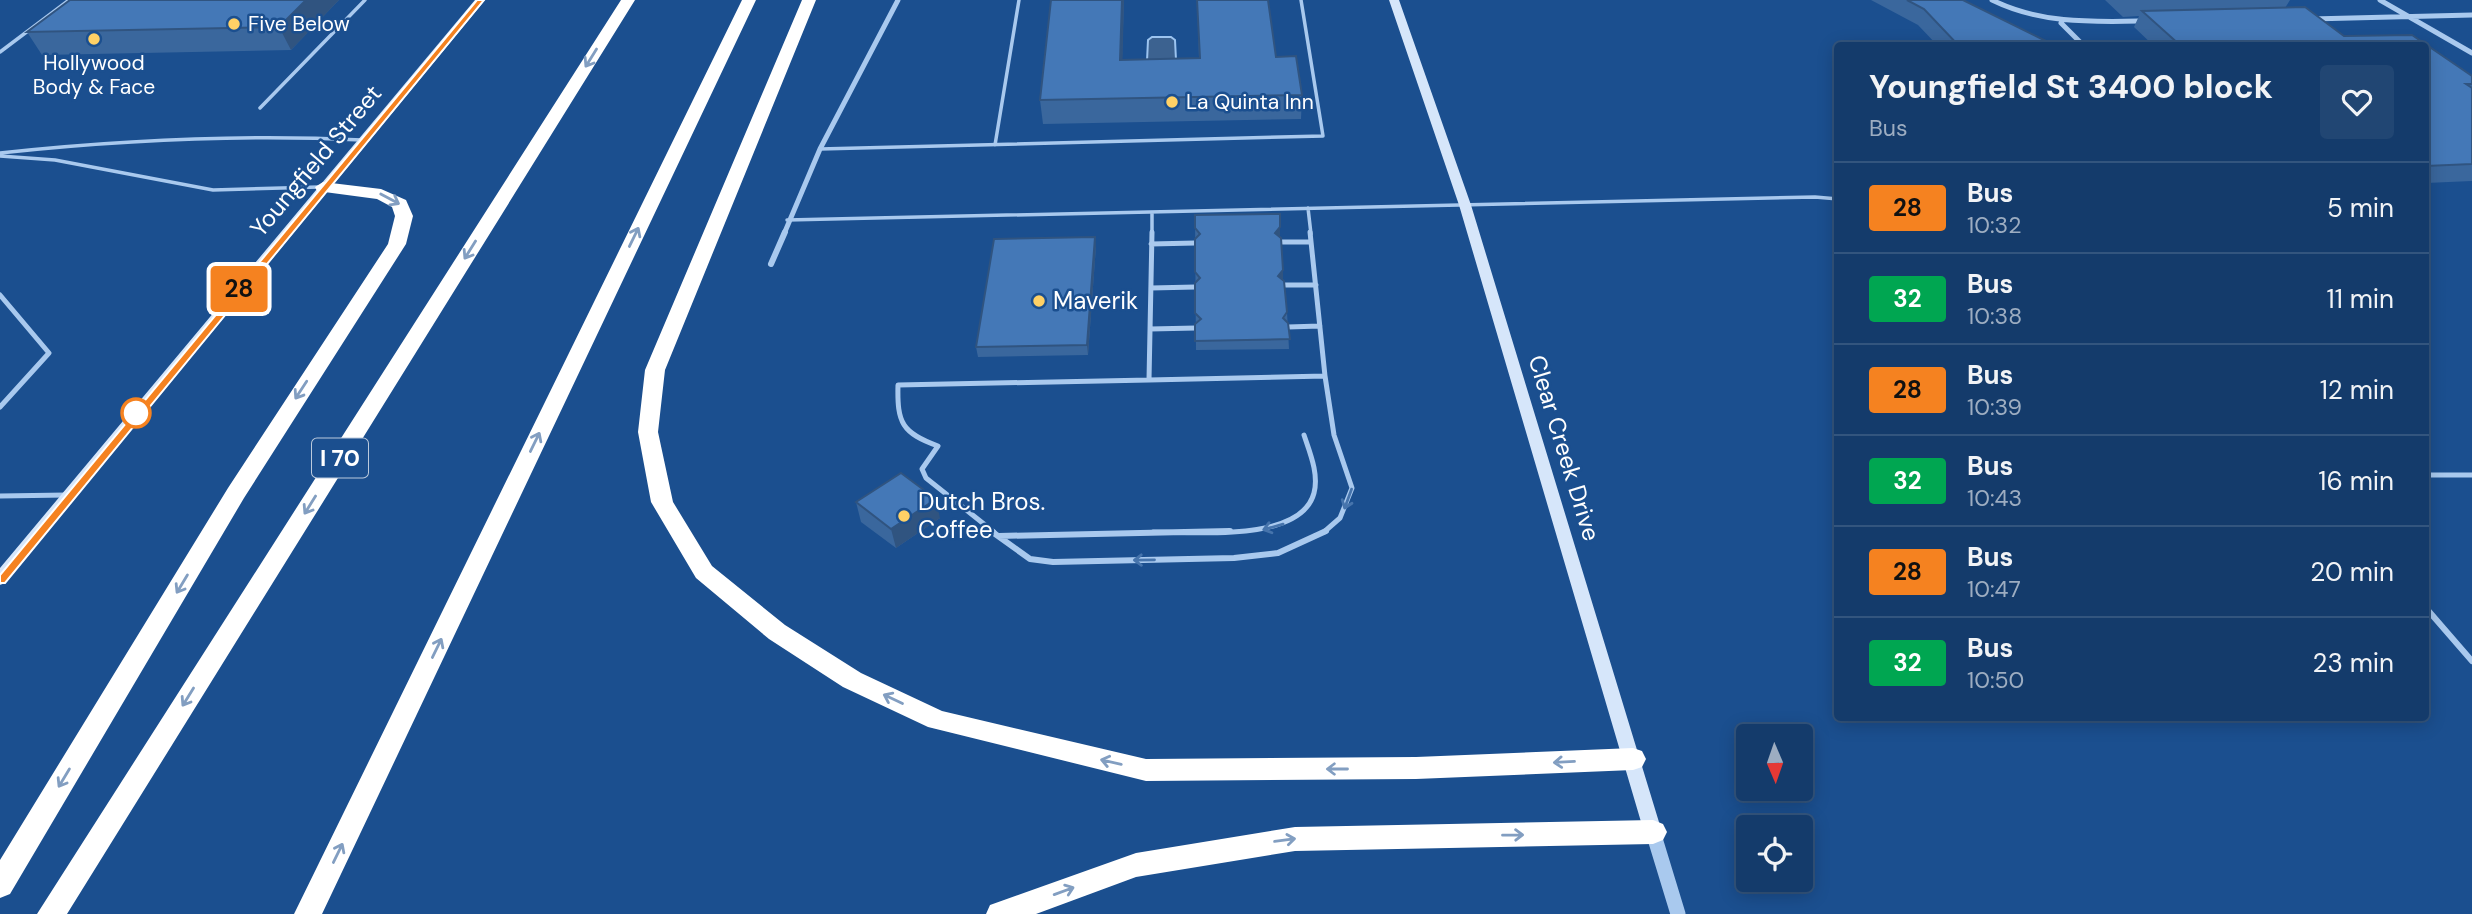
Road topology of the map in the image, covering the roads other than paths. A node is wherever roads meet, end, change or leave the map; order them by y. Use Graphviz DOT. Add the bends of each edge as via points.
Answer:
graph roads {
  1 [pos="69,0"];
  2 [pos="365,0"];
  3 [pos="480,0"];
  4 [pos="628,0"];
  5 [pos="749,0"];
  6 [pos="809,0"];
  7 [pos="898,0"];
  8 [pos="1019,0"];
  9 [pos="1301,0"];
  10 [pos="1394,0"];
  11 [pos="1993,0"];
  12 [pos="2380,0"];
  13 [pos="2472,15"];
  14 [pos="2410,17"];
  15 [pos="2300,19"];
  16 [pos="2153,21"];
  17 [pos="2060,23"];
  18 [pos="2080,42"];
  19 [pos="0,52"];
  20 [pos="2472,53"];
  21 [pos="260,108"];
  22 [pos="362,140"];
  23 [pos="995,145"];
  24 [pos="820,149"];
  25 [pos="0,154"];
  26 [pos="323,187"];
  27 [pos="1834,199"];
  28 [pos="1465,205"];
  29 [pos="1308,208"];
  30 [pos="1152,212"];
  31 [pos="787,220"];
  32 [pos="1280,242"];
  33 [pos="1311,242"];
  34 [pos="1195,243"];
  35 [pos="1151,244"];
  36 [pos="771,264"];
  37 [pos="1283,285"];
  38 [pos="1316,285"];
  39 [pos="1195,287"];
  40 [pos="1151,288"];
  41 [pos="0,295"];
  42 [pos="1320,326"];
  43 [pos="1288,327"];
  44 [pos="1196,328"];
  45 [pos="1150,329"];
  46 [pos="1325,376"];
  47 [pos="1149,380"];
  48 [pos="0,407"];
  49 [pos="1304,435"];
  50 [pos="2429,475"];
  51 [pos="2472,475"];
  52 [pos="69,495"];
  53 [pos="0,496"];
  54 [pos="999,536"];
  55 [pos="0,579"];
  56 [pos="2429,611"];
  57 [pos="2472,661"];
  58 [pos="1633,759"];
  59 [pos="1653,832"];
  60 [pos="0,885"];
  61 [pos="51,914"];
  62 [pos="308,914"];
  63 [pos="1000,914"];
  64 [pos="1678,914"];
  1 -- 19 [label="lane"];
  2 -- 21 [label="lane"];
  3 -- 22 [label="main road, Youngfield Street"];
  4 -- 61 [label="highway, I 70, one-way"];
  62 -- 5 [label="highway, one-way"];
  58 -- 6 [label="highway, one-way" via="1416,768 1146,770 937,720 852,680 777,632 704,572 663,502 648,432 655,370"];
  7 -- 24 [label="street"];
  8 -- 23 [label="lane"];
  9 -- 23 [label="lane" via="1323,136"];
  10 -- 28 [label="main road, Clear Creek Drive"];
  11 -- 17 [label="street" via="2015,13"];
  12 -- 14 [label="street"];
  13 -- 14 [label="street"];
  14 -- 15 [label="street"];
  14 -- 20 [label="street"];
  16 -- 17 [label="street"];
  17 -- 18 [label="street"];
  22 -- 25 [label="lane" via="300,136 73,145"];
  22 -- 26 [label="main road, Youngfield Street"];
  23 -- 24 [label="lane"];
  24 -- 31 [label="street"];
  25 -- 26 [label="lane" via="213,190"];
  26 -- 52 [label="main road, Youngfield Street"];
  26 -- 60 [label="highway, one-way" via="381,194 400,204 404,216 397,244 236,493"];
  27 -- 28 [label="lane"];
  28 -- 29 [label="lane"];
  28 -- 58 [label="main road, Clear Creek Drive"];
  29 -- 30 [label="lane"];
  29 -- 33 [label="lane"];
  30 -- 31 [label="lane"];
  30 -- 35 [label="lane"];
  31 -- 36 [label="street"];
  32 -- 33 [label="lane"];
  33 -- 38 [label="lane"];
  34 -- 35 [label="lane"];
  35 -- 40 [label="lane"];
  37 -- 38 [label="lane"];
  38 -- 42 [label="lane"];
  39 -- 40 [label="lane"];
  40 -- 45 [label="lane"];
  41 -- 48 [label="lane" via="49,353"];
  42 -- 43 [label="lane"];
  42 -- 46 [label="lane"];
  44 -- 45 [label="lane"];
  45 -- 47 [label="lane"];
  46 -- 47 [label="lane"];
  46 -- 54 [label="lane, one-way" via="1334,435 1352,488 1340,518 1322,534 1278,553 1234,558 1053,562 1030,559"];
  47 -- 54 [label="lane" via="898,385 896,411 901,426 915,439 938,446 922,469 926,478"];
  49 -- 54 [label="lane, one-way" via="1318,481 1315,498 1283,524 1263,530"];
  50 -- 51 [label="lane"];
  52 -- 53 [label="lane"];
  52 -- 55 [label="main road, Youngfield Street"];
  56 -- 57 [label="lane"];
  58 -- 59 [label="main road, Clear Creek Drive"];
  63 -- 59 [label="highway, one-way" via="1136,865 1295,839"];
  59 -- 64 [label="street, Clear Creek Drive"];
}
